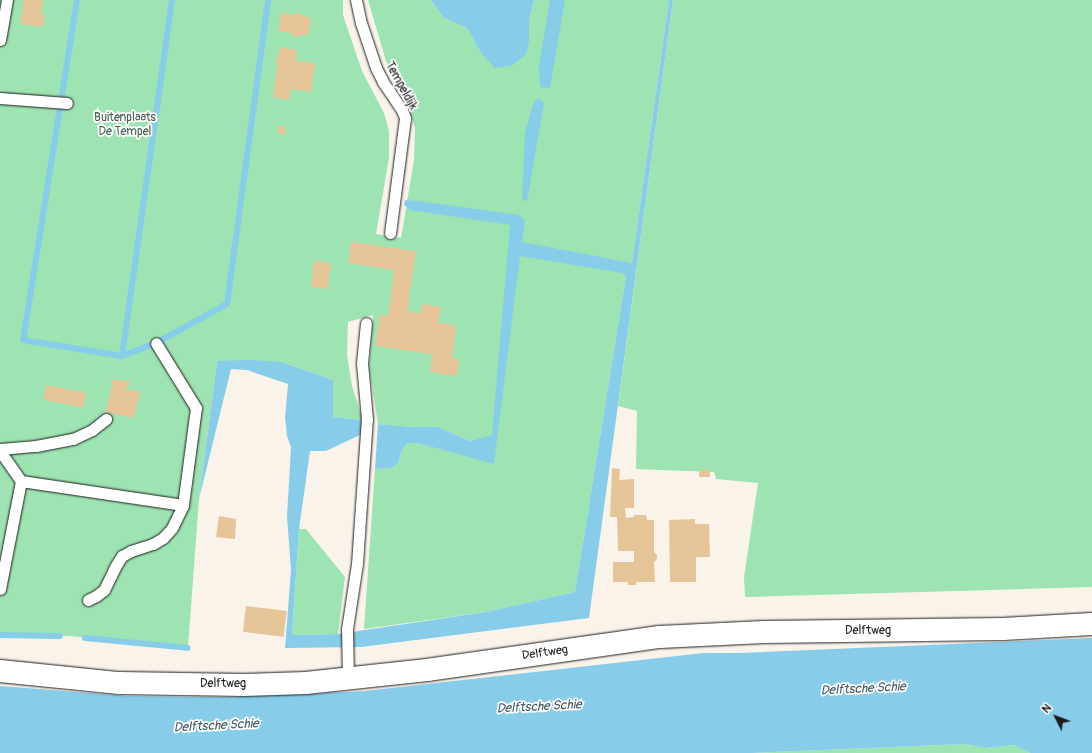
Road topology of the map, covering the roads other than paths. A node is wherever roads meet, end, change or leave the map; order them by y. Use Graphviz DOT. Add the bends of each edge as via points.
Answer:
graph roads {
  1 [pos="7,0"];
  2 [pos="356,0"];
  3 [pos="0,40"];
  4 [pos="0,98"];
  5 [pos="67,103"];
  6 [pos="390,233"];
  7 [pos="366,323"];
  8 [pos="156,343"];
  9 [pos="106,419"];
  10 [pos="0,450"];
  11 [pos="21,481"];
  12 [pos="183,505"];
  13 [pos="0,589"];
  14 [pos="88,600"];
  15 [pos="1092,624"];
  16 [pos="0,671"];
  17 [pos="348,679"];
  1 -- 3 [label="lane"];
  2 -- 6 [label="lane, Tempeldijk" via="376,68 405,118"];
  4 -- 5 [label="lane"];
  7 -- 17 [label="lane" via="362,363 368,419 356,564 347,629"];
  8 -- 12 [label="lane" via="196,408"];
  9 -- 10 [label="lane" via="92,430 73,439"];
  10 -- 11 [label="lane"];
  11 -- 12 [label="lane"];
  11 -- 13 [label="lane"];
  12 -- 14 [label="lane" via="172,528 163,538 122,556 104,590"];
  15 -- 17 [label="street, Delftweg" via="1003,629 779,632 660,637"];
  16 -- 17 [label="street, Delftweg" via="78,680 157,684 275,684"];
}
